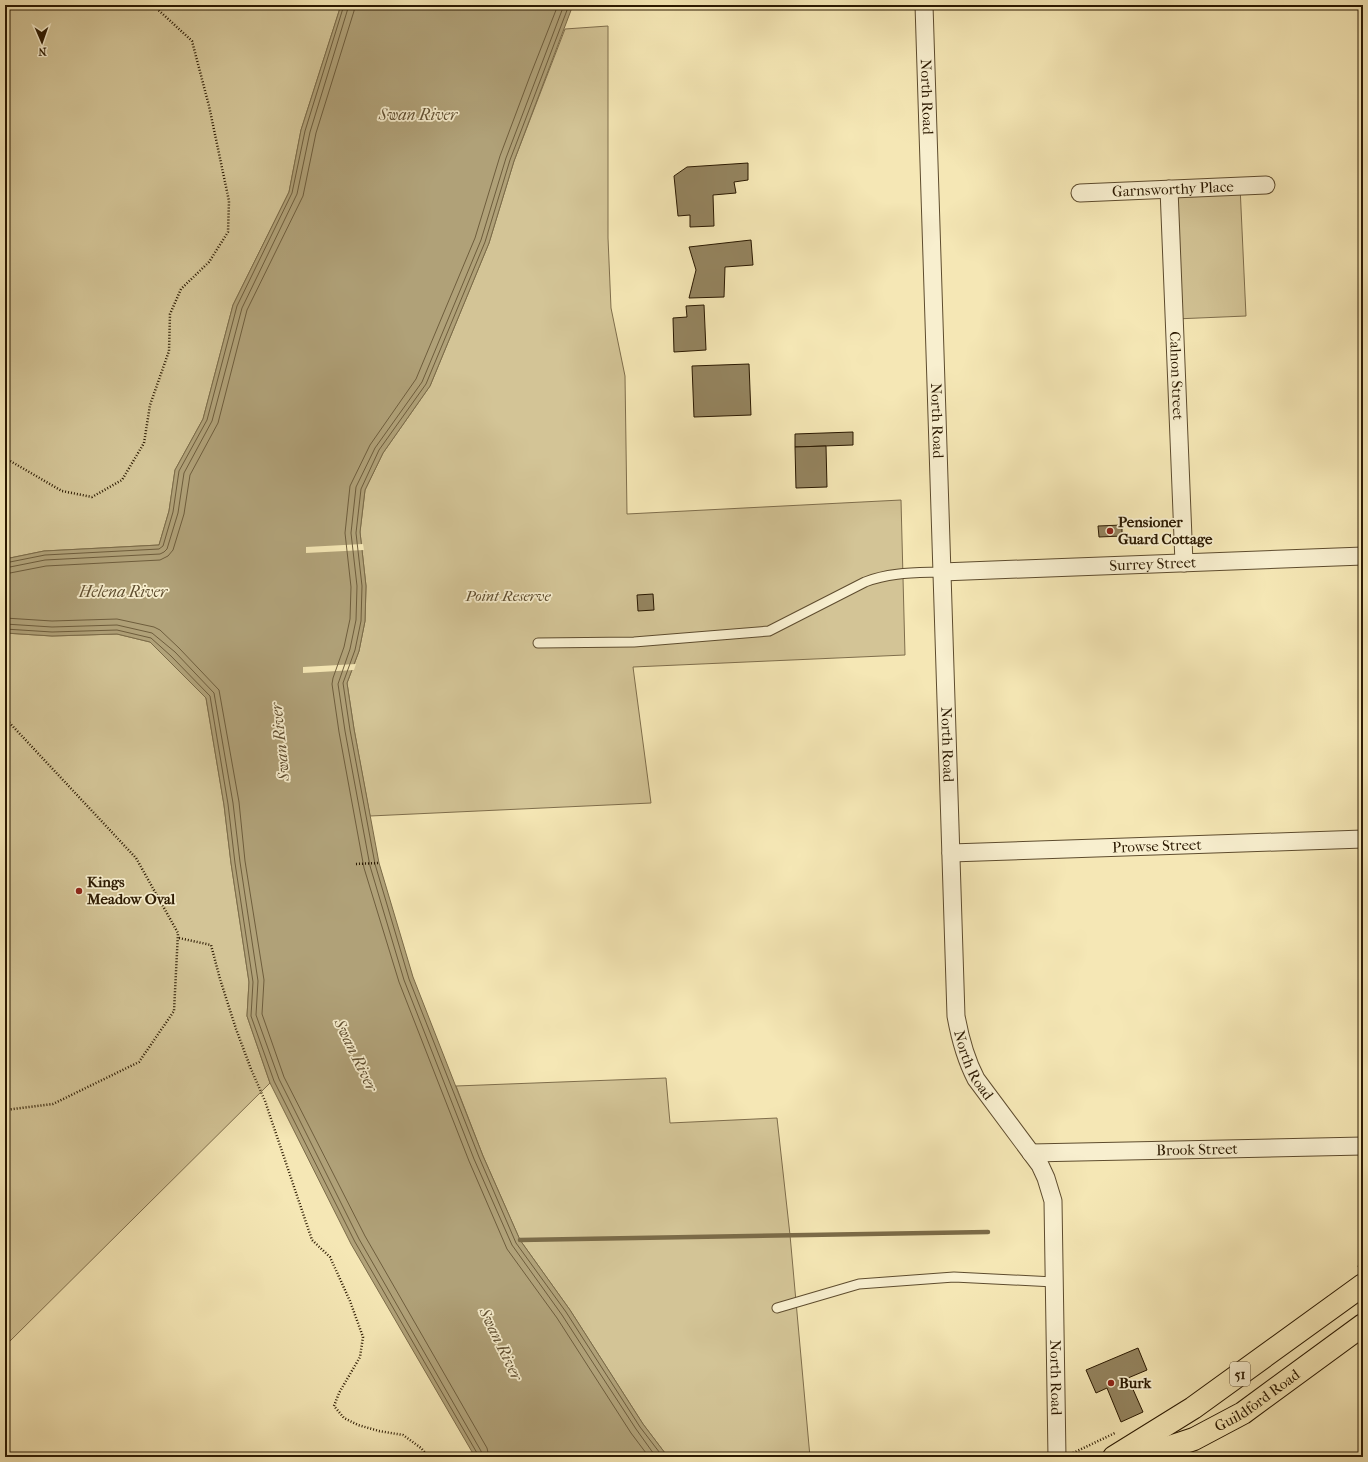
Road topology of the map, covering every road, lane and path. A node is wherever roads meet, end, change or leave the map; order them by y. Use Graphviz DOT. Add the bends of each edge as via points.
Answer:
graph roads {
  1 [pos="153,5"];
  2 [pos="924,5"];
  3 [pos="1266,185"];
  4 [pos="1169,189"];
  5 [pos="1080,193"];
  6 [pos="5,458"];
  7 [pos="1363,556"];
  8 [pos="1184,562"];
  9 [pos="942,572"];
  10 [pos="538,643"];
  11 [pos="5,718"];
  12 [pos="1363,839"];
  13 [pos="951,853"];
  14 [pos="379,863"];
  15 [pos="356,864"];
  16 [pos="179,938"];
  17 [pos="5,1110"];
  18 [pos="1363,1146"];
  19 [pos="1031,1153"];
  20 [pos="1054,1282"];
  21 [pos="1363,1285"];
  22 [pos="777,1308"];
  23 [pos="1363,1325"];
  24 [pos="429,1457"];
  25 [pos="1057,1457"];
  26 [pos="1114,1457"];
  27 [pos="1140,1457"];
  1 -- 6 [label="path" via="192,41 229,201 228,232 209,262 181,289 170,314 170,351 150,405 144,443 122,480 92,497 69,493"];
  2 -- 9 [label="street, North Road"];
  3 -- 4 [label="street, Garnsworthy Place"];
  4 -- 5 [label="street, Garnsworthy Place"];
  4 -- 8 [label="street, Calnon Street"];
  7 -- 8 [label="street, Surrey Street"];
  8 -- 9 [label="street, Surrey Street"];
  9 -- 10 [label="lane" via="878,576 769,631 634,642"];
  9 -- 13 [label="street, North Road"];
  11 -- 17 [label="path" via="136,858 178,933 174,1010 139,1062 52,1104"];
  12 -- 13 [label="street, Prowse Street"];
  13 -- 19 [label="street, North Road" via="956,1016 961,1041 976,1079"];
  14 -- 15 [label="path"];
  16 -- 24 [label="path" via="211,945 236,1029 265,1101 312,1240 330,1257 350,1301 362,1337 360,1357 334,1406 344,1418 358,1425 403,1435"];
  18 -- 19 [label="street, Brook Street"];
  19 -- 20 [label="street, North Road" via="1046,1178 1053,1201"];
  20 -- 22 [label="lane" via="954,1277 859,1284"];
  20 -- 25 [label="street, North Road"];
  21 -- 26 [label="highway, Guildford Road / 51" via="1193,1408"];
  23 -- 27 [label="highway, Guildford Road / 51" via="1243,1413 1194,1439"];
}
